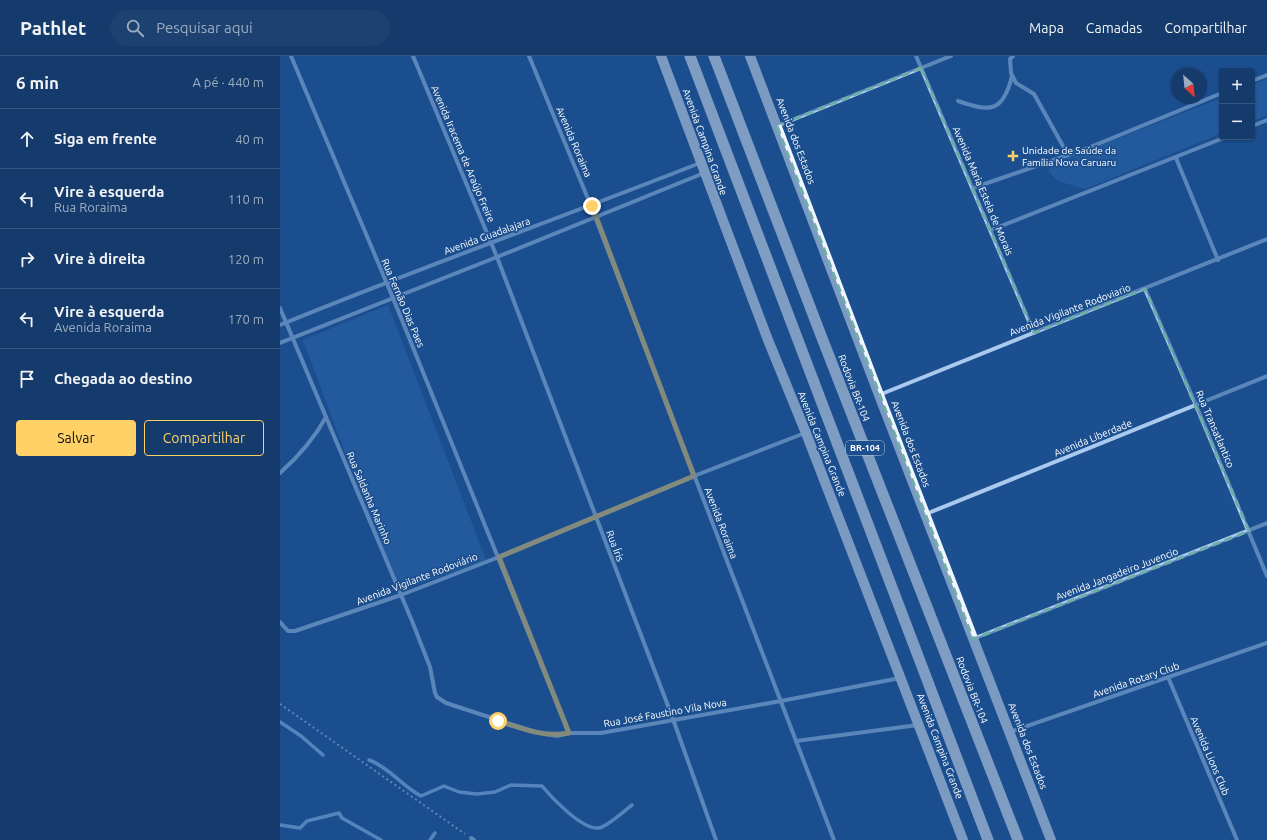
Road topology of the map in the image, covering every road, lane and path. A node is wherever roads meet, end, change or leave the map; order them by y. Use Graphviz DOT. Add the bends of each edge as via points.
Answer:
graph roads {
  1 [pos="290,56"];
  2 [pos="413,56"];
  3 [pos="529,56"];
  4 [pos="661,56"];
  5 [pos="690,56"];
  6 [pos="714,56"];
  7 [pos="750,56"];
  8 [pos="916,56"];
  9 [pos="951,56"];
  10 [pos="1012,56"];
  11 [pos="921,68"];
  12 [pos="1267,74"];
  13 [pos="1013,76"];
  14 [pos="1255,80"];
  15 [pos="1219,94"];
  16 [pos="958,101"];
  17 [pos="1267,120"];
  18 [pos="1255,125"];
  19 [pos="777,126"];
  20 [pos="1219,140"];
  21 [pos="1068,155"];
  22 [pos="1176,158"];
  23 [pos="700,163"];
  24 [pos="704,173"];
  25 [pos="973,188"];
  26 [pos="592,206"];
  27 [pos="596,217"];
  28 [pos="991,230"];
  29 [pos="1267,240"];
  30 [pos="491,243"];
  31 [pos="497,257"];
  32 [pos="1218,260"];
  33 [pos="386,282"];
  34 [pos="1145,289"];
  35 [pos="393,298"];
  36 [pos="280,308"];
  37 [pos="286,322"];
  38 [pos="280,325"];
  39 [pos="1034,333"];
  40 [pos="292,338"];
  41 [pos="280,343"];
  42 [pos="1267,376"];
  43 [pos="879,395"];
  44 [pos="1196,405"];
  45 [pos="326,417"];
  46 [pos="806,433"];
  47 [pos="280,473"];
  48 [pos="694,476"];
  49 [pos="925,514"];
  50 [pos="595,518"];
  51 [pos="1267,523"];
  52 [pos="1249,531"];
  53 [pos="499,557"];
  54 [pos="1267,576"];
  55 [pos="401,594"];
  56 [pos="280,622"];
  57 [pos="973,639"];
  58 [pos="1267,643"];
  59 [pos="1168,677"];
  60 [pos="901,678"];
  61 [pos="437,697"];
  62 [pos="781,701"];
  63 [pos="280,704"];
  64 [pos="673,719"];
  65 [pos="918,725"];
  66 [pos="1010,732"];
  67 [pos="569,733"];
  68 [pos="796,741"];
  69 [pos="472,839"];
  70 [pos="716,840"];
  71 [pos="834,840"];
  72 [pos="963,840"];
  73 [pos="988,840"];
  74 [pos="1018,840"];
  75 [pos="1051,840"];
  76 [pos="1237,840"];
  1 -- 33 [label="street, Rua Fernão Dias Paes"];
  2 -- 30 [label="street, Avenida Iracema de Araújo Freire"];
  3 -- 26 [label="street, Avenida Roraima"];
  4 -- 23 [label="main road, Avenida Campina Grande"];
  5 -- 73 [label="highway, BR-104"];
  6 -- 74 [label="highway, Rodovia BR-104 / BR-104"];
  7 -- 19 [label="main road, Avenida dos Estados"];
  8 -- 11 [label="street, Avenida Maria Estela de Morais"];
  9 -- 11 [label="street"];
  10 -- 13 [label="street" via="1010,59"];
  11 -- 19 [label="street"];
  11 -- 25 [label="street, Avenida Maria Estela de Morais"];
  12 -- 14 [label="street"];
  13 -- 16 [label="street" via="1008,93 1000,103 979,108"];
  13 -- 21 [label="street" via="1016,82 1034,94"];
  15 -- 21 [label="street"];
  17 -- 18 [label="street"];
  19 -- 43 [label="main road, Avenida dos Estados"];
  20 -- 22 [label="street"];
  21 -- 25 [label="street"];
  22 -- 28 [label="street"];
  22 -- 32 [label="street"];
  23 -- 24 [label="main road, Avenida Campina Grande"];
  23 -- 26 [label="street, Avenida Guadalajara"];
  24 -- 27 [label="street"];
  24 -- 46 [label="main road, Avenida Campina Grande"];
  25 -- 28 [label="street, Avenida Maria Estela de Morais"];
  26 -- 27 [label="street, Avenida Roraima"];
  26 -- 30 [label="street, Avenida Guadalajara"];
  27 -- 31 [label="street"];
  27 -- 48 [label="street, Avenida Roraima"];
  28 -- 39 [label="street, Avenida Maria Estela de Morais"];
  29 -- 32 [label="street, Avenida Vigilante Rodoviario"];
  30 -- 31 [label="street, Avenida Iracema de Araújo Freire"];
  30 -- 33 [label="street, Avenida Guadalajara"];
  31 -- 35 [label="street"];
  31 -- 50 [label="street, Rua Íris"];
  32 -- 34 [label="street, Avenida Vigilante Rodoviario"];
  33 -- 35 [label="street, Rua Fernão Dias Paes"];
  33 -- 37 [label="street, Avenida Guadalajara"];
  34 -- 39 [label="street, Avenida Vigilante Rodoviario"];
  34 -- 44 [label="street, Rua Transatlantico"];
  35 -- 40 [label="street"];
  35 -- 53 [label="street, Rua Fernão Dias Paes"];
  36 -- 37 [label="street, Rua Saldanha Marinho"];
  37 -- 38 [label="street, Avenida Guadalajara"];
  37 -- 40 [label="street, Rua Saldanha Marinho"];
  39 -- 43 [label="street, Avenida Vigilante Rodoviario"];
  40 -- 41 [label="street"];
  40 -- 45 [label="street, Rua Saldanha Marinho"];
  42 -- 44 [label="street, Avenida Liberdade"];
  43 -- 49 [label="main road, Avenida dos Estados"];
  44 -- 49 [label="street, Avenida Liberdade"];
  44 -- 52 [label="street, Rua Transatlantico"];
  45 -- 47 [label="street" via="300,455"];
  45 -- 55 [label="street, Rua Saldanha Marinho"];
  46 -- 48 [label="street, Avenida Vigilante Rodoviário"];
  46 -- 60 [label="main road, Avenida Campina Grande"];
  48 -- 50 [label="street, Avenida Vigilante Rodoviário"];
  48 -- 62 [label="street, Avenida Roraima"];
  49 -- 57 [label="main road, Avenida dos Estados"];
  50 -- 53 [label="street, Avenida Vigilante Rodoviário"];
  50 -- 64 [label="street, Rua Íris"];
  51 -- 52 [label="street, Avenida Jangadeiro Juvencio"];
  52 -- 54 [label="street, Rua Transatlantico"];
  52 -- 57 [label="street, Avenida Jangadeiro Juvencio"];
  53 -- 55 [label="street, Avenida Vigilante Rodoviário"];
  53 -- 67 [label="street, Rua Fernão Dias Paes"];
  55 -- 56 [label="street, Avenida Vigilante Rodoviário" via="295,631 288,631"];
  55 -- 61 [label="street, Rua Saldanha Marinho" via="430,667"];
  57 -- 66 [label="main road, Avenida dos Estados"];
  58 -- 59 [label="street, Avenida Rotary Club"];
  59 -- 66 [label="street, Avenida Rotary Club"];
  59 -- 76 [label="street, Avenida Lions Club"];
  60 -- 62 [label="street, Rua José Faustino Vila Nova"];
  60 -- 65 [label="main road, Avenida Campina Grande"];
  61 -- 67 [label="street, Rua José Faustino Vila Nova" via="452,706 540,734 557,736"];
  62 -- 64 [label="street, Rua José Faustino Vila Nova"];
  62 -- 68 [label="street, Avenida Roraima"];
  63 -- 69 [label="path"];
  64 -- 67 [label="street, Rua José Faustino Vila Nova" via="601,733"];
  64 -- 70 [label="street, Rua Íris"];
  65 -- 68 [label="street"];
  65 -- 72 [label="main road, Avenida Campina Grande"];
  66 -- 75 [label="main road, Avenida dos Estados"];
  68 -- 71 [label="street, Avenida Roraima"];
}
